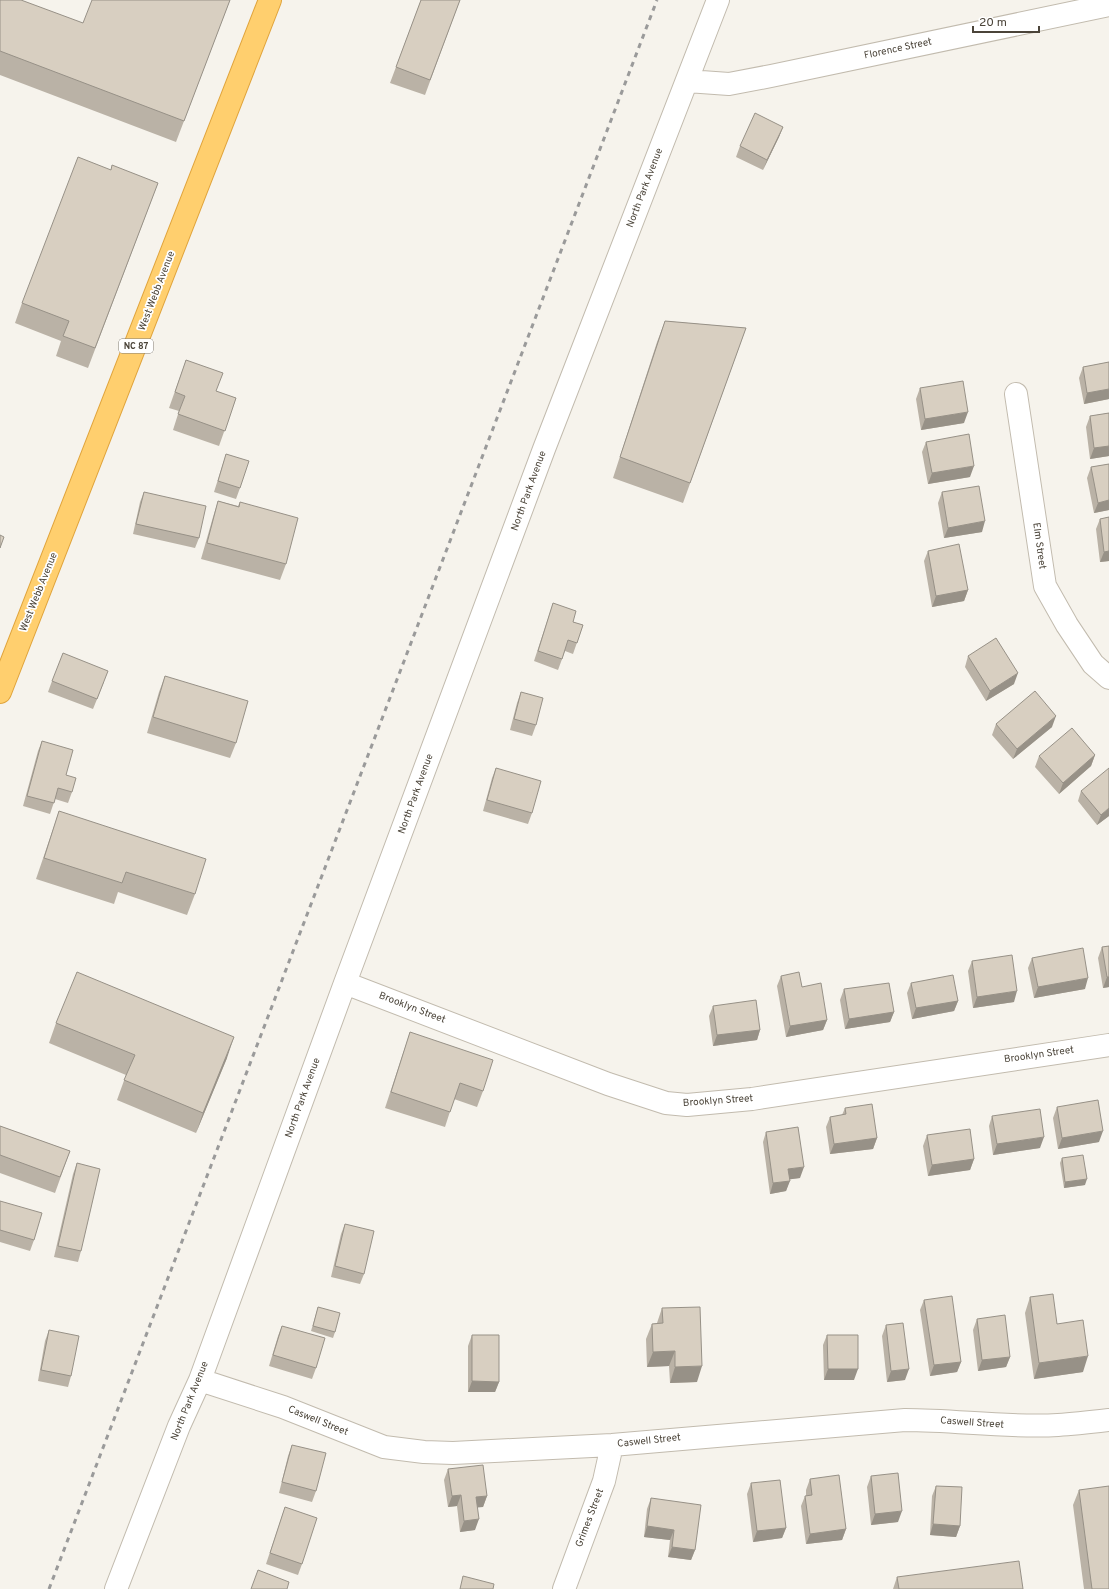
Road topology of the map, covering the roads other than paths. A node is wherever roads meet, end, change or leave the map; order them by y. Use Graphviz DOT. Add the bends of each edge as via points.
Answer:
graph roads {
  1 [pos="270,0"];
  2 [pos="718,0"];
  3 [pos="1109,5"];
  4 [pos="686,81"];
  5 [pos="1016,394"];
  6 [pos="1109,678"];
  7 [pos="0,692"];
  8 [pos="345,982"];
  9 [pos="1109,1045"];
  10 [pos="200,1380"];
  11 [pos="1109,1420"];
  12 [pos="612,1445"];
  13 [pos="116,1589"];
  14 [pos="564,1589"];
  1 -- 7 [label="highway, West Webb Avenue / NC 87"];
  2 -- 4 [label="street, North Park Avenue"];
  3 -- 4 [label="street, Florence Street" via="729,84"];
  4 -- 8 [label="street, North Park Avenue"];
  5 -- 6 [label="street, Elm Street" via="1045,586 1093,664"];
  8 -- 9 [label="street, Brooklyn Street" via="608,1084 666,1103 687,1105 752,1099"];
  8 -- 10 [label="street, North Park Avenue"];
  10 -- 12 [label="street, Caswell Street" via="283,1407 384,1447 453,1453"];
  10 -- 13 [label="street, North Park Avenue" via="179,1426"];
  11 -- 12 [label="street, Caswell Street" via="1057,1425 996,1425 943,1420 905,1420"];
  12 -- 14 [label="street, Grimes Street" via="604,1481"];
}
